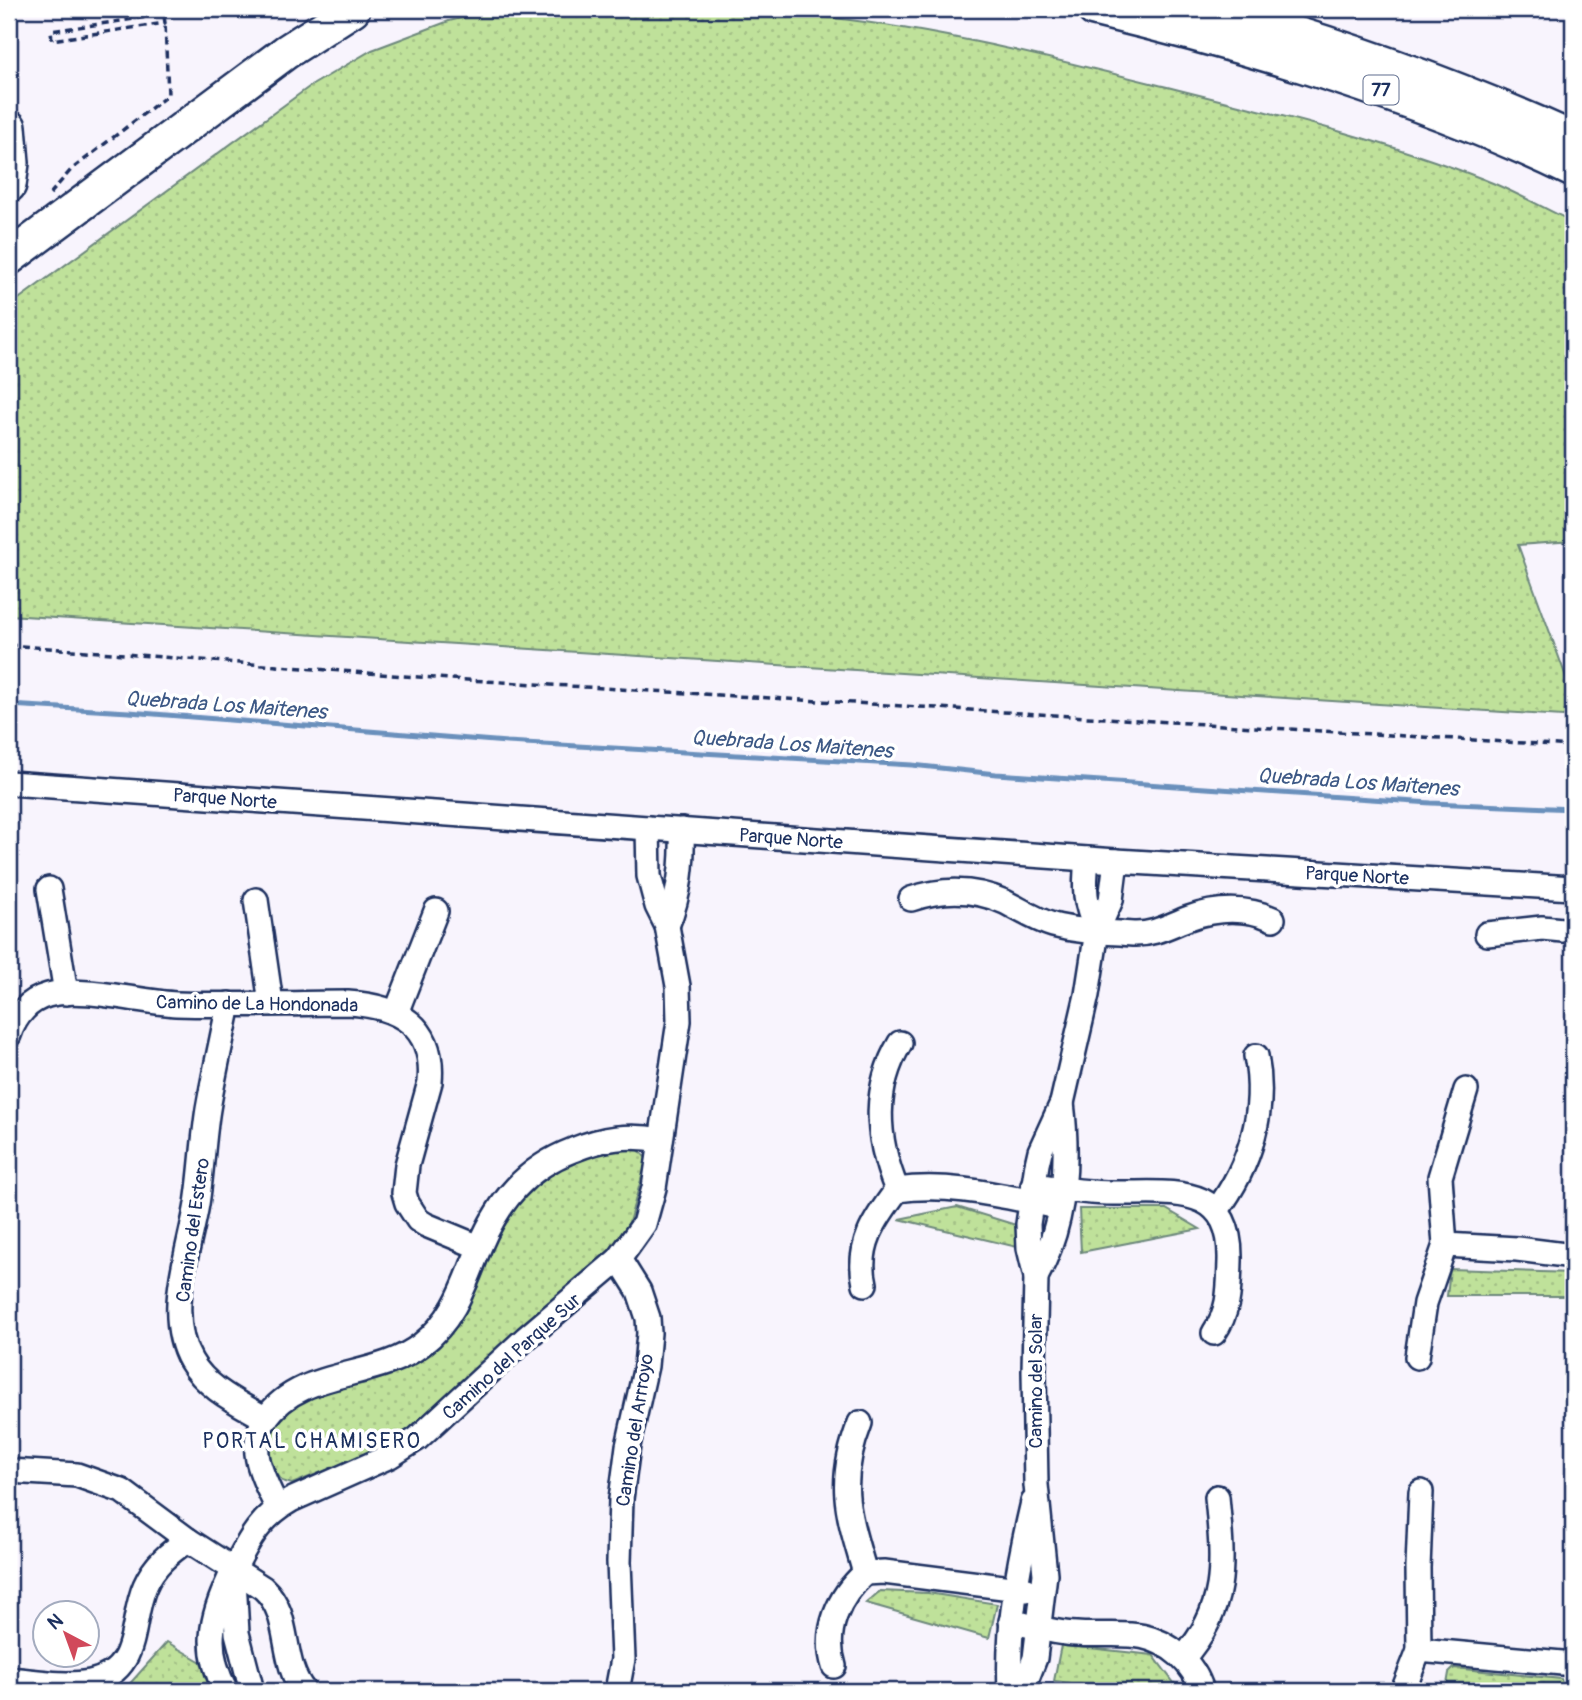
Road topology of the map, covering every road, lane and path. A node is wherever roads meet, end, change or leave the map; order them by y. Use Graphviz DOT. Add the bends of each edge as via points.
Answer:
graph roads {
  1 [pos="146,9"];
  2 [pos="163,9"];
  3 [pos="353,9"];
  4 [pos="1094,9"];
  5 [pos="1210,9"];
  6 [pos="165,23"];
  7 [pos="9,127"];
  8 [pos="1573,139"];
  9 [pos="1573,170"];
  10 [pos="9,185"];
  11 [pos="45,200"];
  12 [pos="9,258"];
  13 [pos="9,645"];
  14 [pos="1573,746"];
  15 [pos="9,783"];
  16 [pos="648,828"];
  17 [pos="682,830"];
  18 [pos="1087,859"];
  19 [pos="1116,861"];
  20 [pos="1573,888"];
  21 [pos="50,889"];
  22 [pos="911,899"];
  23 [pos="256,900"];
  24 [pos="436,911"];
  25 [pos="1273,919"];
  26 [pos="667,926"];
  27 [pos="1097,931"];
  28 [pos="1573,931"];
  29 [pos="1487,934"];
  30 [pos="66,993"];
  31 [pos="271,1003"];
  32 [pos="229,1004"];
  33 [pos="396,1013"];
  34 [pos="9,1035"];
  35 [pos="900,1043"];
  36 [pos="1256,1056"];
  37 [pos="1466,1090"];
  38 [pos="1062,1103"];
  39 [pos="661,1140"];
  40 [pos="897,1190"];
  41 [pos="1032,1193"];
  42 [pos="1061,1198"];
  43 [pos="1217,1210"];
  44 [pos="1445,1245"];
  45 [pos="479,1248"];
  46 [pos="1573,1256"];
  47 [pos="619,1259"];
  48 [pos="1036,1277"];
  49 [pos="866,1284"];
  50 [pos="1214,1333"];
  51 [pos="1417,1357"];
  52 [pos="265,1419"];
  53 [pos="860,1423"];
  54 [pos="9,1471"];
  55 [pos="1036,1485"];
  56 [pos="1421,1492"];
  57 [pos="1217,1497"];
  58 [pos="277,1507"];
  59 [pos="188,1540"];
  60 [pos="234,1570"];
  61 [pos="865,1573"];
  62 [pos="1014,1588"];
  63 [pos="1043,1594"];
  64 [pos="1011,1621"];
  65 [pos="1040,1628"];
  66 [pos="1419,1650"];
  67 [pos="1183,1658"];
  68 [pos="1573,1664"];
  69 [pos="834,1666"];
  70 [pos="9,1679"];
  71 [pos="226,1691"];
  72 [pos="252,1691"];
  73 [pos="304,1691"];
  74 [pos="617,1691"];
  75 [pos="1010,1691"];
  76 [pos="1022,1691"];
  77 [pos="1202,1691"];
  78 [pos="1403,1691"];
  1 -- 6 [label="path" via="148,17 51,31 52,40"];
  2 -- 6 [label="path"];
  3 -- 12 [label="highway" via="286,52"];
  4 -- 9 [label="highway, 77" via="1289,60 1372,87"];
  5 -- 8 [label="highway, 77" via="1379,61"];
  6 -- 11 [label="path" via="168,95 71,170"];
  7 -- 10 [label="highway"];
  13 -- 14 [label="path" via="418,677"];
  15 -- 16 [label="street, Parque Norte"];
  16 -- 17 [label="street, Parque Norte"];
  16 -- 26 [label="street, Camino del Parque Sur" via="651,889"];
  17 -- 18 [label="street, Parque Norte"];
  17 -- 26 [label="street" via="680,885"];
  18 -- 19 [label="street, Parque Norte"];
  18 -- 27 [label="street, Camino del Solar" via="1085,897"];
  19 -- 20 [label="street, Parque Norte"];
  19 -- 27 [label="street, Camino del Solar" via="1111,900"];
  21 -- 30 [label="street"];
  22 -- 27 [label="street" via="943,891 975,892 1053,925"];
  23 -- 31 [label="street"];
  24 -- 33 [label="street"];
  25 -- 27 [label="street" via="1227,911 1203,914 1144,934"];
  26 -- 39 [label="street, Camino del Parque Sur" via="679,1021"];
  27 -- 38 [label="street, Camino del Solar"];
  28 -- 29 [label="street" via="1542,928"];
  30 -- 32 [label="street, Camino de La Hondonada"];
  30 -- 34 [label="street, Camino de La Hondonada" via="30,1004"];
  31 -- 32 [label="street, Camino de La Hondonada"];
  31 -- 33 [label="street, Camino de La Hondonada" via="365,1004"];
  32 -- 52 [label="street, Camino del Estero" via="182,1281 180,1326 190,1360 204,1378"];
  33 -- 45 [label="street, Camino de La Hondonada" via="421,1034 431,1069 407,1165 407,1203 426,1226"];
  35 -- 40 [label="street" via="884,1078 879,1107 883,1148"];
  36 -- 43 [label="street" via="1259,1085 1253,1139 1237,1181"];
  37 -- 44 [label="street" via="1440,1177"];
  38 -- 41 [label="street, Camino del Solar" via="1040,1151"];
  38 -- 42 [label="street, Camino del Solar" via="1066,1148"];
  39 -- 45 [label="street" via="613,1138 547,1161 509,1194"];
  39 -- 47 [label="street, Camino del Parque Sur" via="649,1213"];
  40 -- 41 [label="street" via="922,1187"];
  40 -- 49 [label="street" via="866,1238 862,1265"];
  41 -- 42 [label="street"];
  41 -- 48 [label="street, Camino del Solar" via="1028,1237"];
  42 -- 43 [label="street" via="1164,1192 1193,1198"];
  42 -- 48 [label="street, Camino del Solar" via="1048,1253"];
  43 -- 50 [label="street" via="1230,1245 1230,1280 1225,1315"];
  44 -- 46 [label="street"];
  44 -- 51 [label="street" via="1425,1303"];
  45 -- 52 [label="street" via="459,1300 422,1344 382,1366 312,1384"];
  47 -- 58 [label="street, Camino del Parque Sur" via="417,1439"];
  47 -- 74 [label="street, Camino del Arrroyo" via="639,1291 649,1333 621,1499 622,1659"];
  48 -- 55 [label="street, Camino del Solar"];
  52 -- 58 [label="street" via="256,1452"];
  53 -- 61 [label="street" via="849,1455 845,1493"];
  54 -- 59 [label="street" via="64,1473 106,1483 134,1498"];
  55 -- 62 [label="street, Camino del Solar"];
  55 -- 63 [label="street, Camino del Solar" via="1045,1562"];
  56 -- 66 [label="street"];
  57 -- 67 [label="street" via="1221,1558 1215,1608"];
  58 -- 60 [label="street, Camino del Parque Sur" via="250,1536"];
  59 -- 60 [label="street"];
  59 -- 70 [label="street" via="167,1555 149,1577 130,1649 114,1670 82,1683"];
  60 -- 71 [label="street, Camino del Parque Sur" via="221,1595 211,1637 215,1667"];
  60 -- 72 [label="street" via="234,1613"];
  60 -- 73 [label="street" via="263,1588 275,1602 292,1672"];
  61 -- 62 [label="street"];
  61 -- 69 [label="street" via="848,1590 832,1625"];
  62 -- 63 [label="street"];
  62 -- 64 [label="street, Camino del Solar"];
  63 -- 65 [label="street, Camino del Solar"];
  64 -- 65 [label="street"];
  64 -- 75 [label="street, Camino del Solar"];
  65 -- 67 [label="street" via="1155,1638"];
  65 -- 76 [label="street, Camino del Solar"];
  66 -- 68 [label="street"];
  66 -- 78 [label="street"];
  67 -- 77 [label="street"];
}
